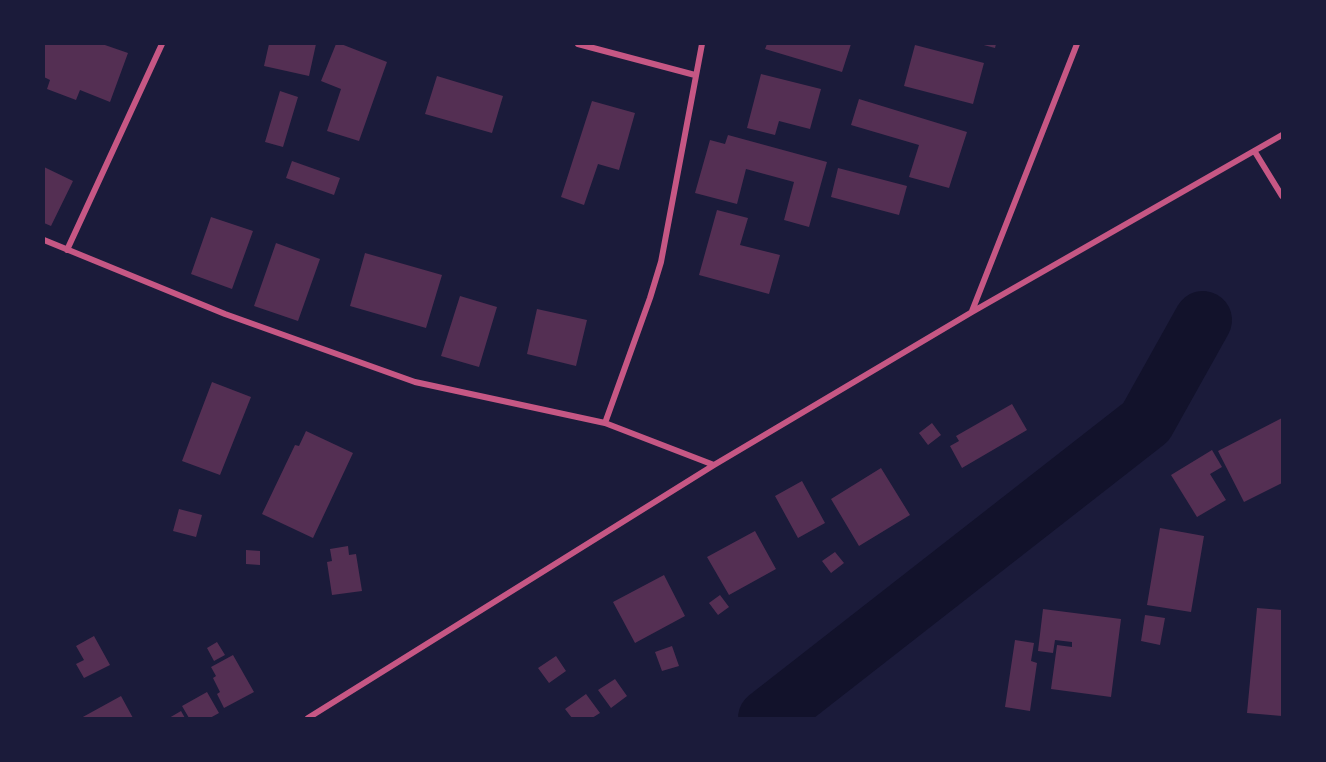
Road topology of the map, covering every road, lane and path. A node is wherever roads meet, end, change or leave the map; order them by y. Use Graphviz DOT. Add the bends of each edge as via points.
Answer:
graph roads {
  1 [pos="162,44"];
  2 [pos="578,44"];
  3 [pos="702,44"];
  4 [pos="1077,44"];
  5 [pos="695,75"];
  6 [pos="1282,135"];
  7 [pos="1255,152"];
  8 [pos="1282,196"];
  9 [pos="44,240"];
  10 [pos="67,250"];
  11 [pos="972,312"];
  12 [pos="605,423"];
  13 [pos="714,465"];
  14 [pos="308,718"];
  1 -- 10 [label="street"];
  2 -- 5 [label="street"];
  3 -- 5 [label="street"];
  4 -- 11 [label="street"];
  5 -- 12 [label="street" via="661,262"];
  6 -- 7 [label="street"];
  7 -- 8 [label="street"];
  7 -- 11 [label="street"];
  9 -- 10 [label="street"];
  10 -- 12 [label="street" via="225,314 415,382"];
  11 -- 13 [label="street"];
  12 -- 13 [label="street"];
  13 -- 14 [label="street"];
}
